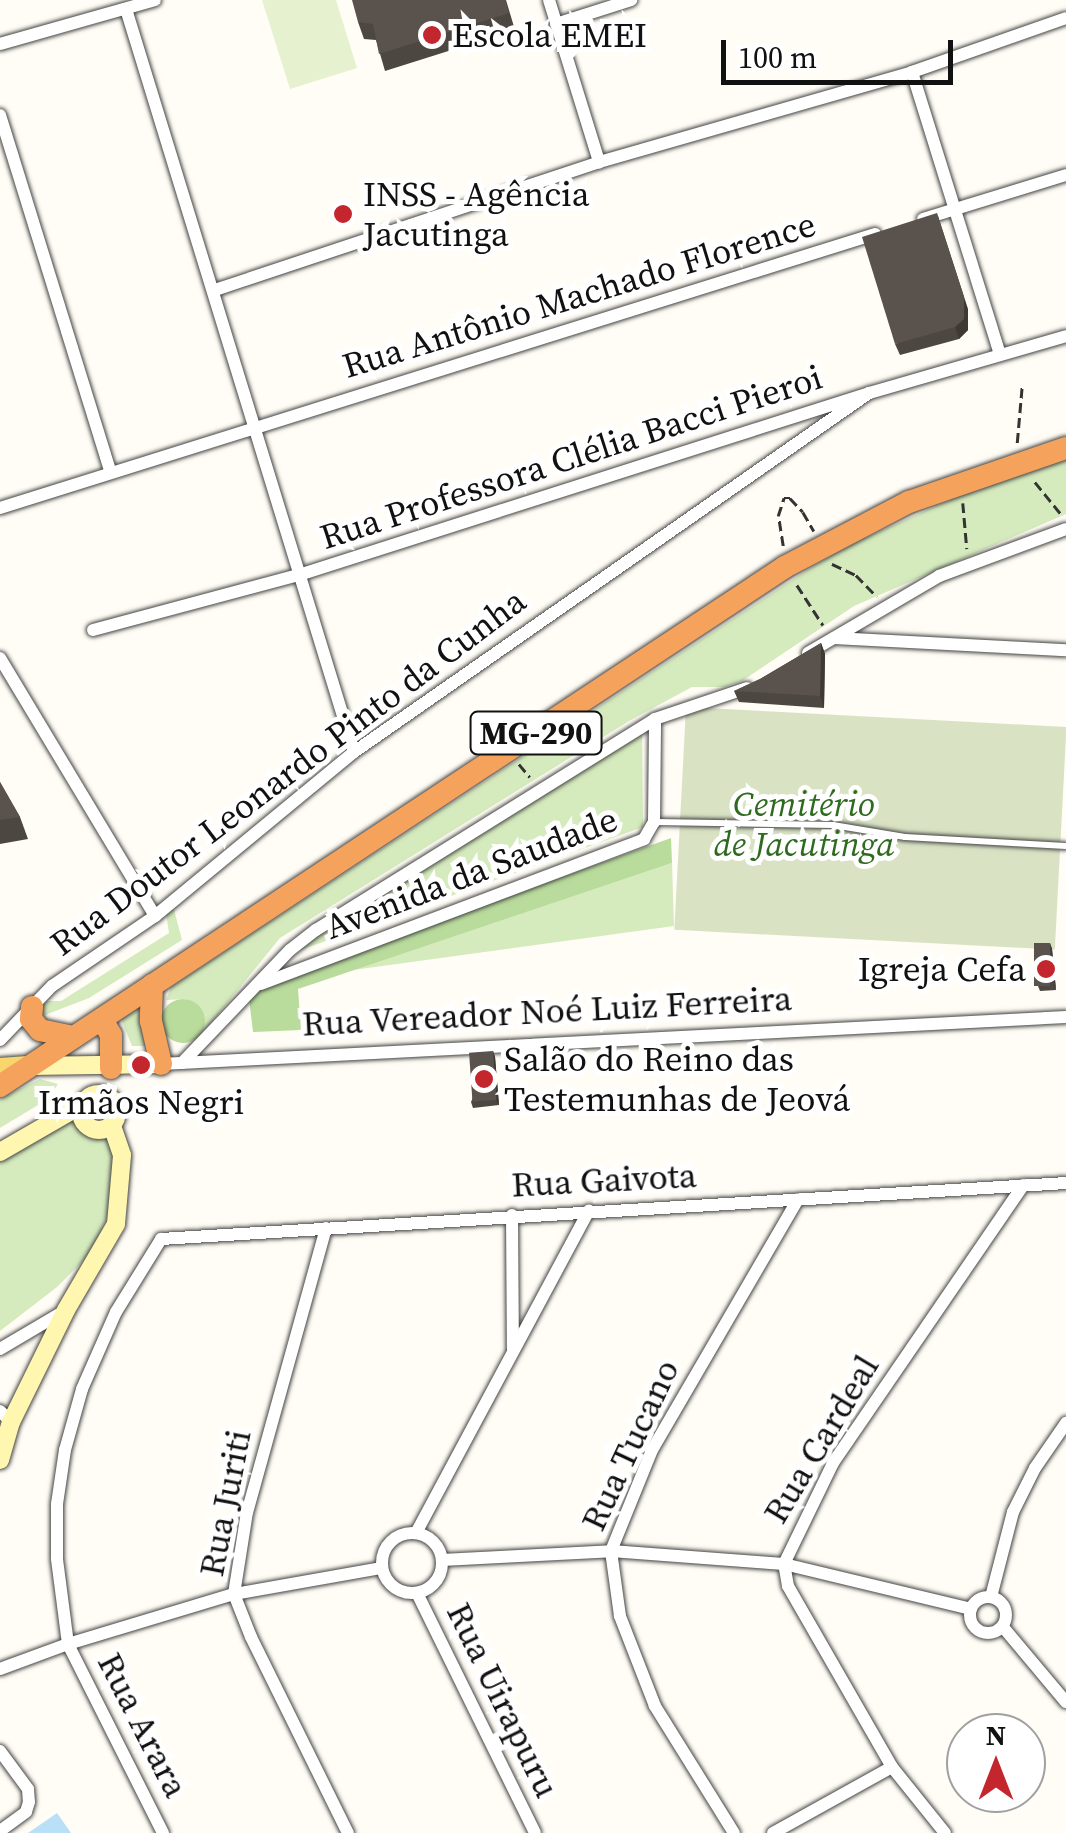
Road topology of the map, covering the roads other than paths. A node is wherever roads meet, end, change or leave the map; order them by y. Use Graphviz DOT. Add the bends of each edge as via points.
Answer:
graph roads {
  1 [pos="155,0"];
  2 [pos="549,0"];
  3 [pos="631,0"];
  4 [pos="126,9"];
  5 [pos="1066,18"];
  6 [pos="556,24"];
  7 [pos="0,44"];
  8 [pos="912,72"];
  9 [pos="0,115"];
  10 [pos="600,162"];
  11 [pos="1066,175"];
  12 [pos="956,209"];
  13 [pos="214,290"];
  14 [pos="1066,336"];
  15 [pos="1000,356"];
  16 [pos="869,393"];
  17 [pos="255,428"];
  18 [pos="1066,448"];
  19 [pos="110,471"];
  20 [pos="0,508"];
  21 [pos="1066,529"];
  22 [pos="302,574"];
  23 [pos="93,630"];
  24 [pos="832,638"];
  25 [pos="1066,650"];
  26 [pos="0,658"];
  27 [pos="788,665"];
  28 [pos="759,682"];
  29 [pos="655,719"];
  30 [pos="354,752"];
  31 [pos="654,822"];
  32 [pos="1066,846"];
  33 [pos="154,916"];
  34 [pos="152,986"];
  35 [pos="259,986"];
  36 [pos="32,1007"];
  37 [pos="1066,1016"];
  38 [pos="102,1018"];
  39 [pos="74,1037"];
  40 [pos="0,1040"];
  41 [pos="172,1064"];
  42 [pos="31,1066"];
  43 [pos="0,1068"];
  44 [pos="67,1068"];
  45 [pos="111,1068"];
  46 [pos="0,1086"];
  47 [pos="94,1099"];
  48 [pos="112,1126"];
  49 [pos="0,1152"];
  50 [pos="1066,1182"];
  51 [pos="1022,1185"];
  52 [pos="798,1199"];
  53 [pos="588,1210"];
  54 [pos="512,1216"];
  55 [pos="326,1228"];
  56 [pos="152,1250"];
  57 [pos="66,1310"];
  58 [pos="0,1349"];
  59 [pos="513,1352"];
  60 [pos="6,1417"];
  61 [pos="1066,1424"];
  62 [pos="0,1460"];
  63 [pos="416,1533"];
  64 [pos="610,1551"];
  65 [pos="442,1560"];
  66 [pos="784,1564"];
  67 [pos="382,1568"];
  68 [pos="417,1593"];
  69 [pos="234,1594"];
  70 [pos="991,1597"];
  71 [pos="970,1609"];
  72 [pos="1003,1627"];
  73 [pos="68,1644"];
  74 [pos="0,1670"];
  75 [pos="1066,1702"];
  76 [pos="0,1751"];
  77 [pos="892,1767"];
  78 [pos="0,1831"];
  79 [pos="163,1833"];
  80 [pos="348,1833"];
  81 [pos="536,1833"];
  82 [pos="734,1833"];
  83 [pos="773,1833"];
  84 [pos="945,1833"];
  1 -- 4 [label="street"];
  2 -- 6 [label="street"];
  3 -- 6 [label="street"];
  4 -- 7 [label="street"];
  4 -- 13 [label="street"];
  5 -- 8 [label="street"];
  6 -- 10 [label="street"];
  8 -- 10 [label="street"];
  8 -- 12 [label="street"];
  9 -- 19 [label="street"];
  10 -- 13 [label="street"];
  11 -- 12 [label="street, Rua Antônio Machado Florence"];
  12 -- 15 [label="street"];
  12 -- 17 [label="street, Rua Antônio Machado Florence"];
  13 -- 17 [label="street"];
  14 -- 15 [label="street, Rua Professora Clélia Bacci Pieroi"];
  15 -- 16 [label="street, Rua Professora Clélia Bacci Pieroi"];
  16 -- 22 [label="street, Rua Professora Clélia Bacci Pieroi"];
  16 -- 30 [label="street, Rua Doutor Leonardo Pinto da Cunha"];
  17 -- 19 [label="street, Rua Antônio Machado Florence"];
  17 -- 22 [label="street"];
  18 -- 34 [label="highway, MG-290" via="958,482 785,567"];
  19 -- 20 [label="street, Rua Antônio Machado Florence"];
  21 -- 24 [label="street" via="885,604"];
  22 -- 23 [label="street, Rua Professora Clélia Bacci Pieroi"];
  22 -- 30 [label="street"];
  24 -- 25 [label="street"];
  24 -- 27 [label="street"];
  26 -- 33 [label="street"];
  28 -- 29 [label="street"];
  29 -- 31 [label="street, Avenida da Saudade"];
  29 -- 35 [label="street" via="316,930"];
  30 -- 33 [label="street, Rua Doutor Leonardo Pinto da Cunha"];
  31 -- 32 [label="lane" via="833,826"];
  31 -- 35 [label="street, Avenida da Saudade" via="644,839"];
  33 -- 36 [label="street, Rua Doutor Leonardo Pinto da Cunha"];
  34 -- 38 [label="highway, MG-290"];
  34 -- 41 [label="highway" via="151,1021"];
  35 -- 41 [label="street"];
  36 -- 39 [label="highway" via="40,1030"];
  36 -- 40 [label="street, Rua Doutor Leonardo Pinto da Cunha"];
  37 -- 41 [label="street, Rua Vereador Noé Luiz Ferreira"];
  38 -- 39 [label="highway, MG-290"];
  38 -- 45 [label="highway" via="112,1035"];
  39 -- 42 [label="highway, MG-290"];
  41 -- 45 [label="street, Rua Vereador Noé Luiz Ferreira"];
  42 -- 43 [label="main road"];
  42 -- 44 [label="street, Rua Vereador Noé Luiz Ferreira"];
  42 -- 46 [label="highway, MG-290"];
  44 -- 45 [label="street, Rua Vereador Noé Luiz Ferreira"];
  44 -- 47 [label="street"];
  45 -- 47 [label="street"];
  47 -- 48 [label="street" via="118,1110"];
  47 -- 48 [label="street" via="82,1120 96,1130"];
  47 -- 49 [label="street"];
  48 -- 57 [label="street" via="122,1155 116,1224"];
  50 -- 51 [label="street, Rua Gaivota"];
  51 -- 52 [label="street, Rua Gaivota"];
  51 -- 66 [label="street, Rua Cardeal" via="833,1463"];
  52 -- 53 [label="street, Rua Gaivota"];
  52 -- 64 [label="street, Rua Tucano" via="660,1436"];
  53 -- 54 [label="street, Rua Gaivota"];
  53 -- 59 [label="street"];
  54 -- 55 [label="street, Rua Gaivota"];
  54 -- 59 [label="street"];
  55 -- 56 [label="street, Rua Gaivota" via="172,1235"];
  55 -- 69 [label="street, Rua Juriti" via="247,1512"];
  56 -- 73 [label="street, Rua Arara" via="82,1389 65,1450 57,1559"];
  57 -- 58 [label="street"];
  57 -- 60 [label="street"];
  59 -- 63 [label="street"];
  60 -- 62 [label="street"];
  61 -- 70 [label="street" via="1013,1512"];
  63 -- 65 [label="street" via="434,1542"];
  63 -- 67 [label="street" via="390,1542"];
  64 -- 65 [label="street"];
  64 -- 66 [label="street"];
  64 -- 82 [label="street, Rua Tucano" via="620,1616 655,1706"];
  65 -- 68 [label="street" via="438,1578"];
  66 -- 71 [label="street"];
  66 -- 77 [label="street, Rua Cardeal" via="788,1586"];
  67 -- 68 [label="street" via="398,1590"];
  67 -- 69 [label="street"];
  68 -- 81 [label="street, Rua Uirapuru"];
  69 -- 73 [label="street"];
  69 -- 80 [label="street, Rua Juriti"];
  70 -- 71 [label="street"];
  70 -- 72 [label="street" via="1006,1608"];
  71 -- 72 [label="street" via="979,1632"];
  72 -- 75 [label="street"];
  73 -- 74 [label="street"];
  73 -- 79 [label="street, Rua Arara"];
  76 -- 78 [label="street" via="28,1789 29,1802"];
  77 -- 83 [label="street"];
  77 -- 84 [label="street, Rua Cardeal"];
}
